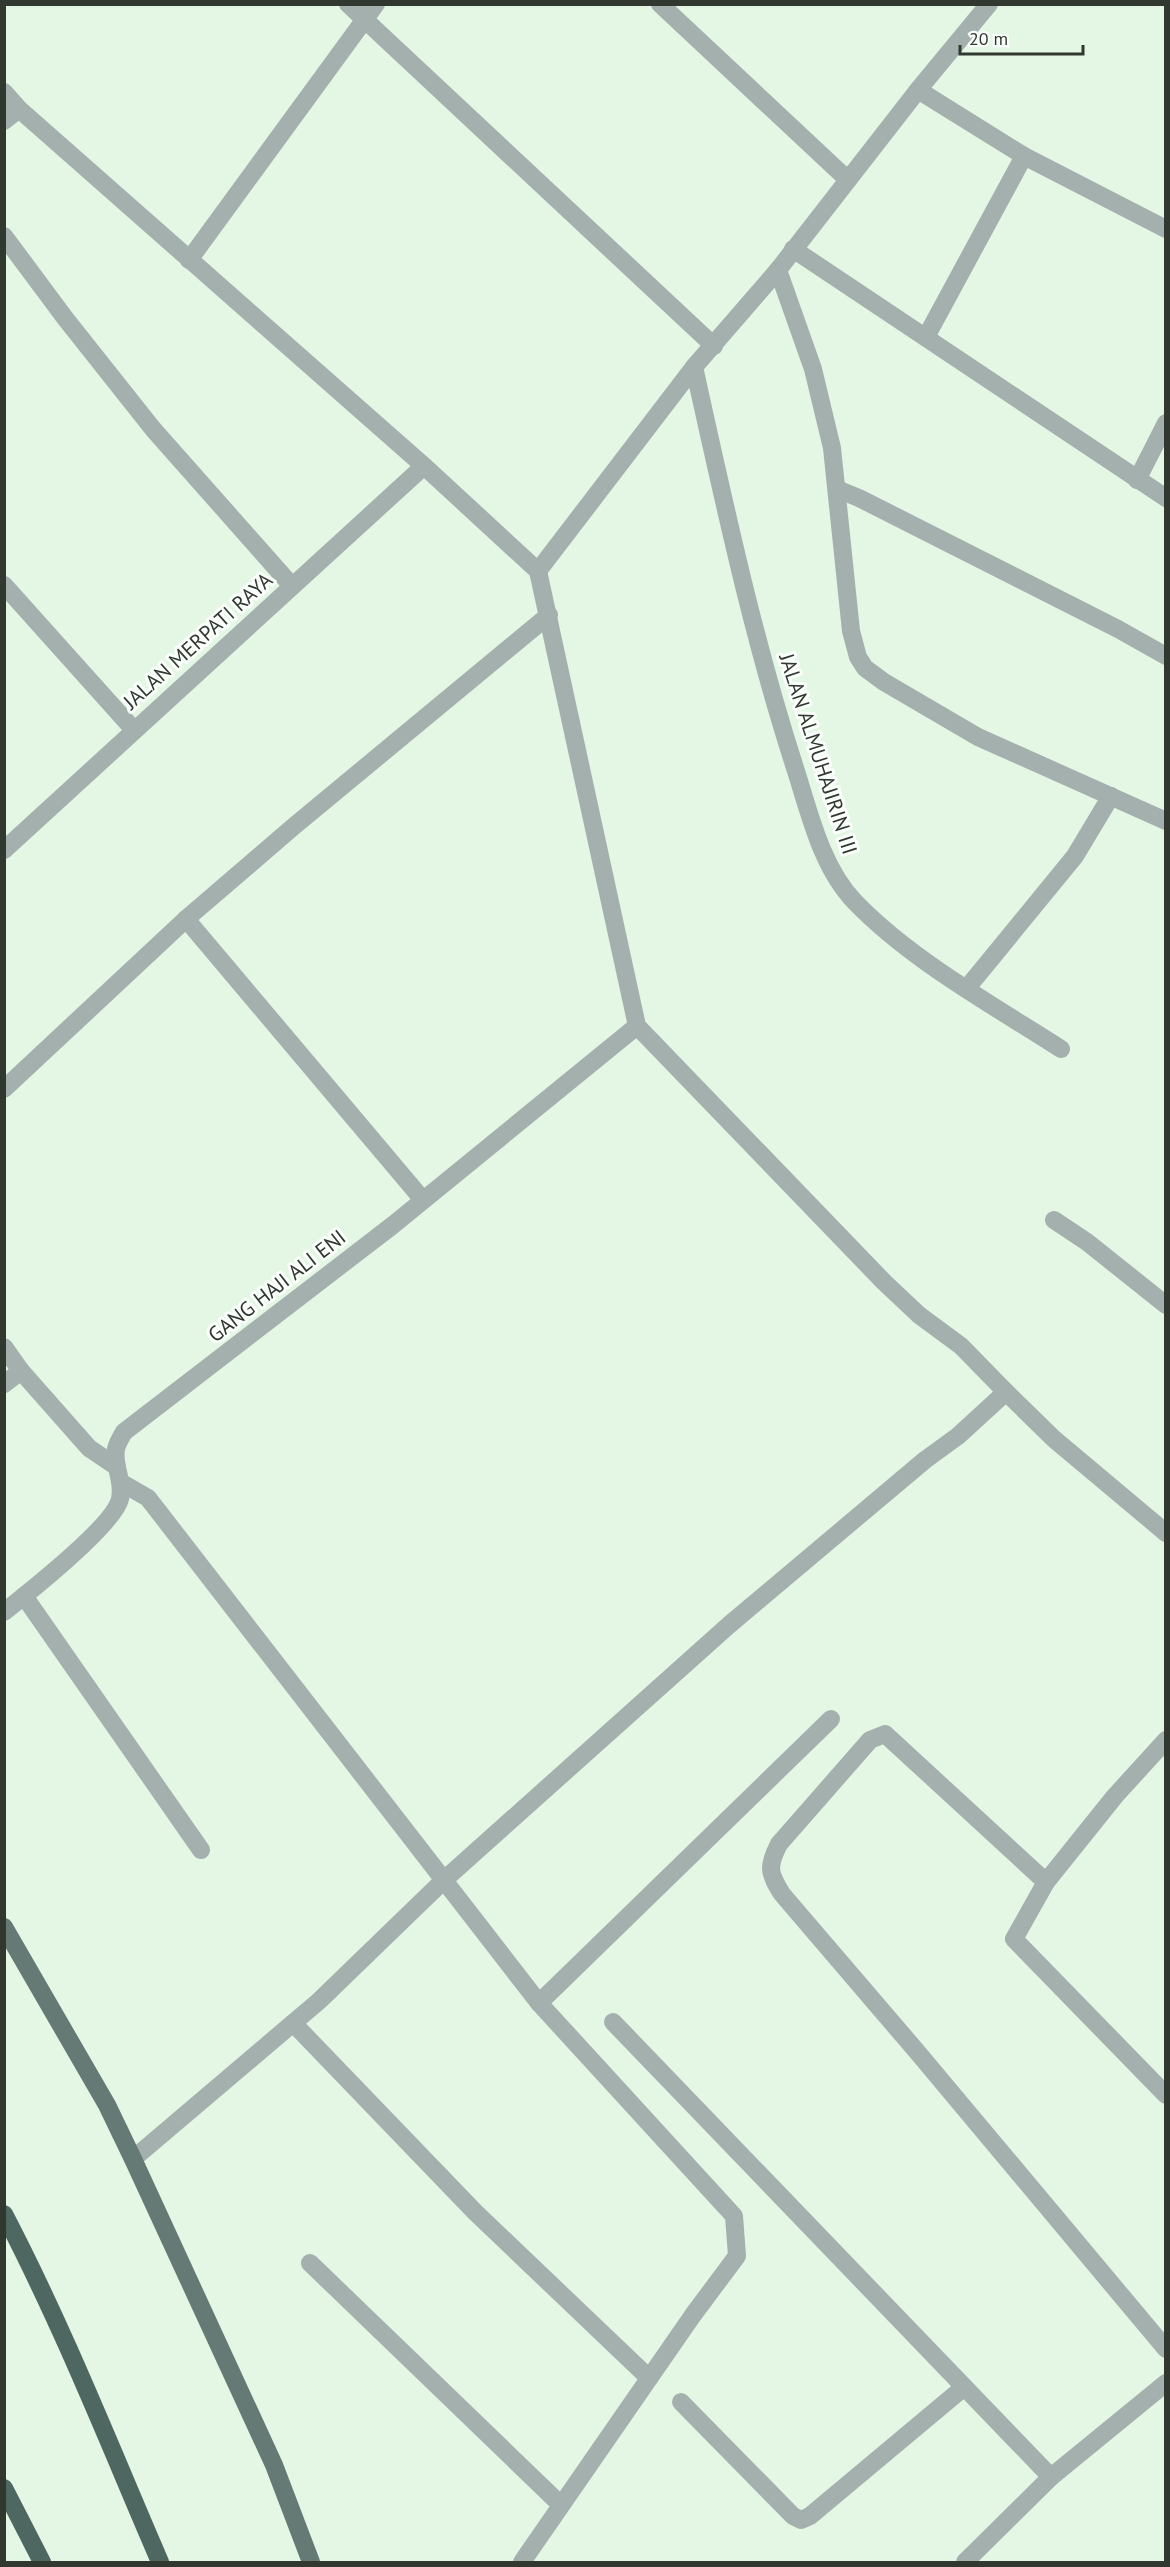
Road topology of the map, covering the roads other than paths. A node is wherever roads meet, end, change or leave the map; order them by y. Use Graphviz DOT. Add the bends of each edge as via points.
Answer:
graph roads {
  1 [pos="348,4"];
  2 [pos="376,4"];
  3 [pos="660,4"];
  4 [pos="987,5"];
  5 [pos="364,20"];
  6 [pos="918,90"];
  7 [pos="4,92"];
  8 [pos="19,109"];
  9 [pos="4,121"];
  10 [pos="1024,156"];
  11 [pos="847,179"];
  12 [pos="1166,229"];
  13 [pos="4,236"];
  14 [pos="793,249"];
  15 [pos="189,260"];
  16 [pos="778,270"];
  17 [pos="926,337"];
  18 [pos="714,346"];
  19 [pos="694,367"];
  20 [pos="1166,423"];
  21 [pos="424,466"];
  22 [pos="1137,480"];
  23 [pos="837,489"];
  24 [pos="1166,498"];
  25 [pos="538,571"];
  26 [pos="4,585"];
  27 [pos="292,586"];
  28 [pos="549,615"];
  29 [pos="1166,656"];
  30 [pos="134,730"];
  31 [pos="1111,796"];
  32 [pos="1166,821"];
  33 [pos="4,850"];
  34 [pos="186,919"];
  35 [pos="967,988"];
  36 [pos="637,1026"];
  37 [pos="1061,1049"];
  38 [pos="4,1089"];
  39 [pos="423,1200"];
  40 [pos="1054,1220"];
  41 [pos="1166,1305"];
  42 [pos="4,1347"];
  43 [pos="21,1371"];
  44 [pos="4,1384"];
  45 [pos="1006,1392"];
  46 [pos="120,1475"];
  47 [pos="1166,1533"];
  48 [pos="24,1596"];
  49 [pos="4,1612"];
  50 [pos="831,1719"];
  51 [pos="1166,1740"];
  52 [pos="201,1850"];
  53 [pos="444,1880"];
  54 [pos="1046,1882"];
  55 [pos="4,1927"];
  56 [pos="539,2003"];
  57 [pos="613,2022"];
  58 [pos="293,2023"];
  59 [pos="1166,2095"];
  60 [pos="133,2159"];
  61 [pos="4,2214"];
  62 [pos="310,2263"];
  63 [pos="1166,2349"];
  64 [pos="649,2378"];
  65 [pos="1166,2383"];
  66 [pos="963,2388"];
  67 [pos="681,2402"];
  68 [pos="1051,2477"];
  69 [pos="4,2488"];
  70 [pos="561,2505"];
  71 [pos="42,2562"];
  72 [pos="160,2562"];
  73 [pos="311,2562"];
  74 [pos="522,2562"];
  75 [pos="965,2562"];
  1 -- 5 [label="street"];
  2 -- 5 [label="street"];
  3 -- 11 [label="street"];
  4 -- 6 [label="street"];
  5 -- 15 [label="street"];
  5 -- 18 [label="street"];
  6 -- 10 [label="street"];
  6 -- 11 [label="street"];
  7 -- 8 [label="street"];
  8 -- 9 [label="street"];
  8 -- 15 [label="street"];
  10 -- 12 [label="street"];
  10 -- 17 [label="street"];
  11 -- 14 [label="street"];
  13 -- 27 [label="street" via="153,429"];
  14 -- 16 [label="street"];
  14 -- 17 [label="street"];
  15 -- 21 [label="street"];
  16 -- 18 [label="street"];
  16 -- 23 [label="street" via="813,369 832,448"];
  17 -- 22 [label="street"];
  18 -- 19 [label="street"];
  19 -- 25 [label="street"];
  19 -- 35 [label="street, JALAN ALMUHAJIRIN III" via="762,657 825,855 834,875 854,901 908,949"];
  20 -- 22 [label="street"];
  21 -- 25 [label="street"];
  21 -- 27 [label="street, JALAN MERPATI RAYA"];
  22 -- 24 [label="street"];
  23 -- 29 [label="street" via="980,558"];
  23 -- 31 [label="street" via="851,632 865,668 978,737"];
  25 -- 28 [label="street"];
  26 -- 30 [label="street"];
  27 -- 30 [label="street, JALAN MERPATI RAYA"];
  28 -- 34 [label="street"];
  28 -- 36 [label="street"];
  30 -- 33 [label="street, JALAN MERPATI RAYA"];
  31 -- 32 [label="street"];
  31 -- 35 [label="street" via="1075,856"];
  34 -- 38 [label="street"];
  34 -- 39 [label="street"];
  35 -- 37 [label="street, JALAN ALMUHAJIRIN III"];
  36 -- 39 [label="street, GANG HAJI ALI ENI"];
  36 -- 45 [label="street" via="884,1282 919,1315 961,1346"];
  39 -- 46 [label="street, GANG HAJI ALI ENI" via="124,1432 116,1449"];
  40 -- 41 [label="street"];
  42 -- 43 [label="street"];
  43 -- 44 [label="street"];
  43 -- 46 [label="street" via="90,1448"];
  45 -- 47 [label="street" via="1054,1439"];
  45 -- 53 [label="street" via="729,1625"];
  46 -- 48 [label="street, GANG HAJI ALI ENI" via="119,1502 108,1519"];
  46 -- 53 [label="street" via="148,1498"];
  48 -- 49 [label="street, GANG HAJI ALI ENI"];
  48 -- 52 [label="street"];
  50 -- 56 [label="street"];
  51 -- 54 [label="street"];
  53 -- 56 [label="street"];
  53 -- 58 [label="street"];
  54 -- 59 [label="street" via="1014,1939"];
  54 -- 63 [label="street" via="885,1734 870,1740 779,1844 771,1860 771,1876 782,1894"];
  55 -- 60 [label="main road" via="107,2105"];
  56 -- 64 [label="street" via="734,2216 737,2256"];
  57 -- 66 [label="street"];
  58 -- 60 [label="street"];
  58 -- 64 [label="street" via="475,2212"];
  60 -- 73 [label="main road" via="274,2465"];
  61 -- 72 [label="highway" via="86,2388"];
  62 -- 70 [label="street"];
  64 -- 70 [label="street"];
  65 -- 68 [label="street"];
  66 -- 67 [label="street" via="801,2520 793,2517"];
  66 -- 68 [label="street"];
  68 -- 75 [label="street"];
  69 -- 71 [label="highway"];
  70 -- 74 [label="street"];
}
